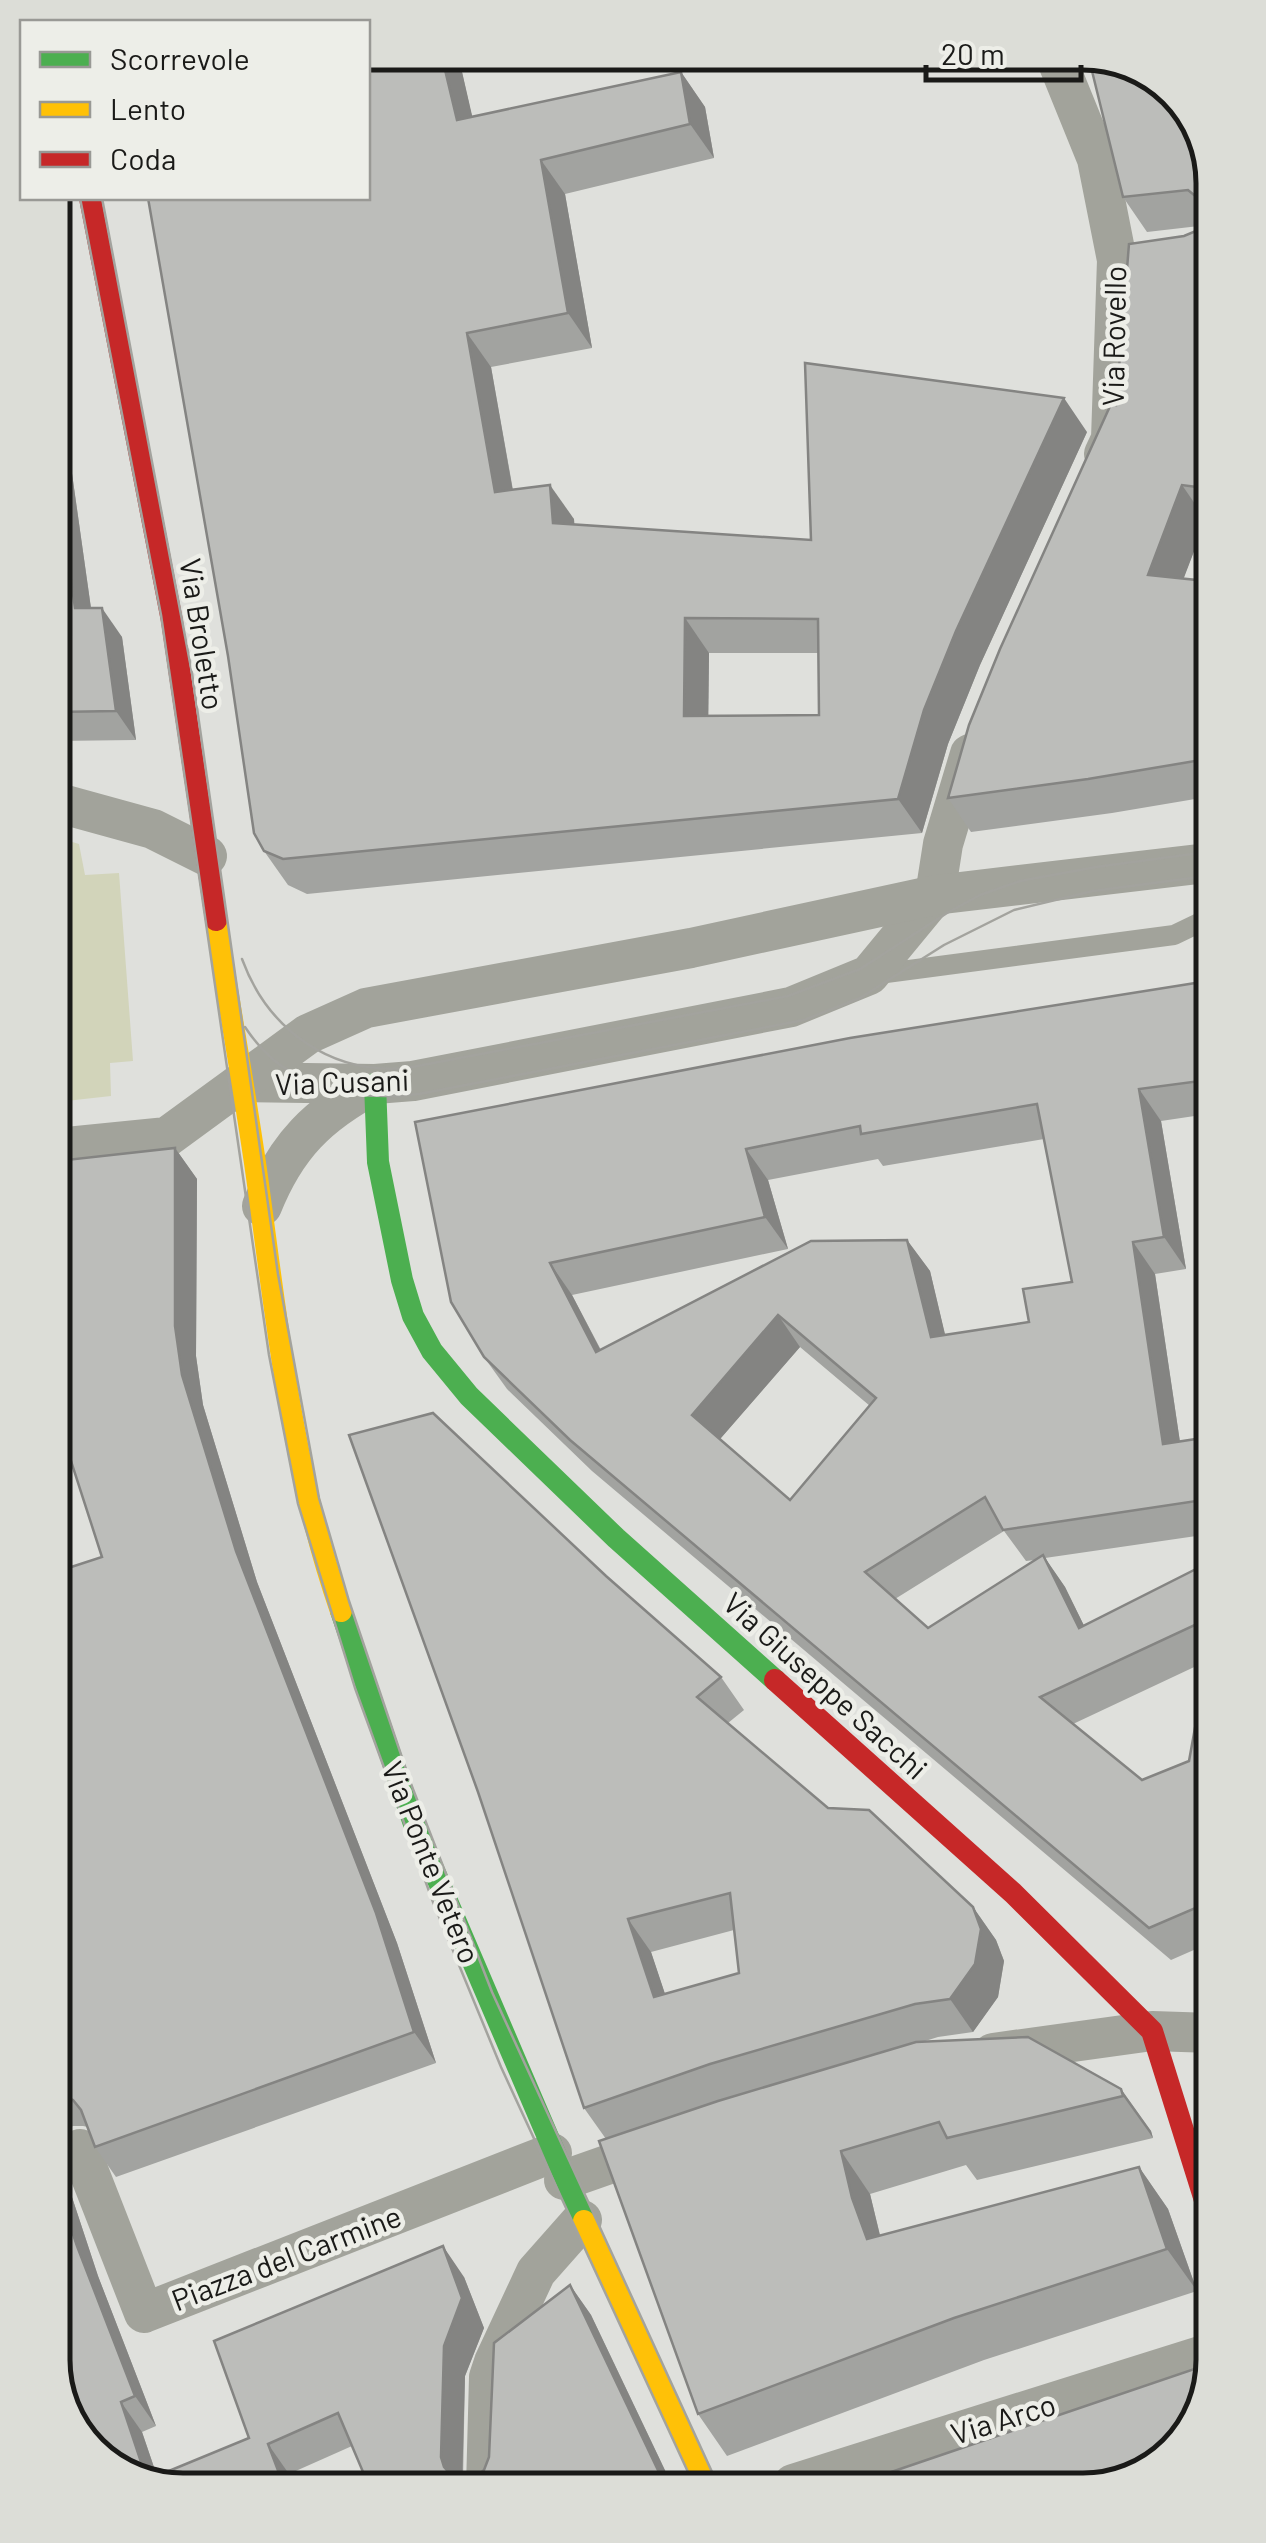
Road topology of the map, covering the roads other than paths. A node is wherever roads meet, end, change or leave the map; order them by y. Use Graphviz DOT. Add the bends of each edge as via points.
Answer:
graph roads {
  1 [pos="1061,70"];
  2 [pos="90,200"];
  3 [pos="1088,489"];
  4 [pos="983,720"];
  5 [pos="70,806"];
  6 [pos="207,856"];
  7 [pos="1196,864"];
  8 [pos="935,895"];
  9 [pos="1196,924"];
  10 [pos="869,975"];
  11 [pos="244,1082"];
  12 [pos="375,1084"];
  13 [pos="70,1147"];
  14 [pos="262,1206"];
  15 [pos="1152,2030"];
  16 [pos="1196,2032"];
  17 [pos="962,2058"];
  18 [pos="684,2138"];
  19 [pos="70,2153"];
  20 [pos="558,2166"];
  21 [pos="1196,2171"];
  22 [pos="582,2220"];
  23 [pos="1196,2358"];
  24 [pos="486,2473"];
  25 [pos="700,2473"];
  26 [pos="828,2473"];
  1 -- 3 [label="street, Via Rovello" via="1136,257 1111,438"];
  2 -- 6 [label="street, Via Broletto" via="172,622"];
  4 -- 8 [label="street" via="943,844"];
  5 -- 6 [label="street" via="153,830"];
  6 -- 11 [label="street, Via Broletto"];
  7 -- 8 [label="street, Via Cusani"];
  8 -- 10 [label="street, Via Cusani"];
  8 -- 11 [label="street, Via Cusani" via="366,1008 308,1034"];
  9 -- 10 [label="lane" via="1174,935"];
  10 -- 12 [label="street, Via Cusani" via="791,1007"];
  11 -- 12 [label="street, Via Cusani"];
  11 -- 13 [label="street" via="167,1137"];
  11 -- 14 [label="street, Via Ponte Vetero"];
  12 -- 14 [label="street" via="304,1133"];
  12 -- 15 [label="street, Via Giuseppe Sacchi" via="378,1162 402,1280 422,1334 458,1385 616,1538 1013,1893"];
  14 -- 20 [label="street, Via Ponte Vetero" via="282,1358 324,1562 414,1824"];
  15 -- 16 [label="street"];
  15 -- 17 [label="street"];
  15 -- 21 [label="street"];
  18 -- 20 [label="street"];
  19 -- 20 [label="street, Piazza del Carmine" via="80,2149 144,2313"];
  20 -- 22 [label="street, Via Ponte Vetero"];
  22 -- 24 [label="street" via="536,2272 494,2362"];
  22 -- 25 [label="street, Via Ponte Vetero"];
  23 -- 26 [label="street, Via Arco"];
}
